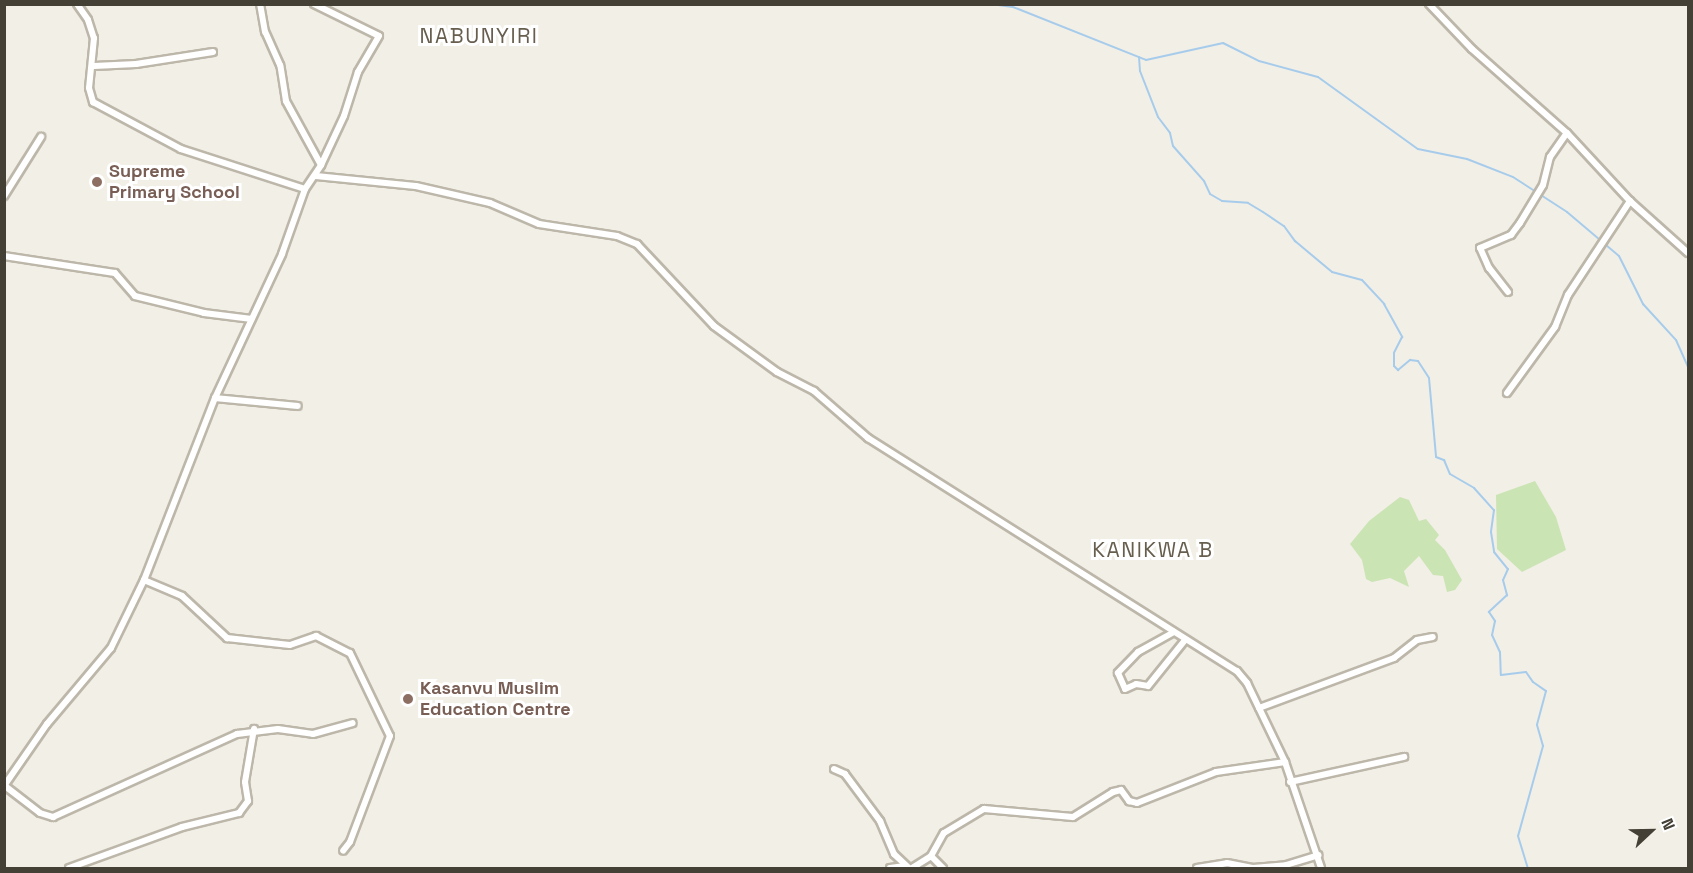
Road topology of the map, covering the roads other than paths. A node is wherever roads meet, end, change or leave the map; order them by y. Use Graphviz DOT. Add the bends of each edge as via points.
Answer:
graph roads {
  1 [pos="77,4"];
  2 [pos="261,4"];
  3 [pos="314,4"];
  4 [pos="1429,4"];
  5 [pos="213,52"];
  6 [pos="94,66"];
  7 [pos="1567,132"];
  8 [pos="41,137"];
  9 [pos="321,165"];
  10 [pos="316,176"];
  11 [pos="305,189"];
  12 [pos="4,196"];
  13 [pos="1630,201"];
  14 [pos="1689,253"];
  15 [pos="4,256"];
  16 [pos="1508,292"];
  17 [pos="252,319"];
  18 [pos="1507,393"];
  19 [pos="215,398"];
  20 [pos="298,405"];
  21 [pos="144,580"];
  22 [pos="1174,632"];
  23 [pos="1433,637"];
  24 [pos="1185,640"];
  25 [pos="1259,708"];
  26 [pos="353,723"];
  27 [pos="254,729"];
  28 [pos="1404,757"];
  29 [pos="1286,762"];
  30 [pos="834,769"];
  31 [pos="1290,782"];
  32 [pos="5,786"];
  33 [pos="343,851"];
  34 [pos="1318,855"];
  35 [pos="931,856"];
  36 [pos="69,868"];
  37 [pos="890,868"];
  38 [pos="908,868"];
  39 [pos="943,868"];
  40 [pos="1197,868"];
  41 [pos="1322,868"];
  1 -- 6 [label="street" via="92,28"];
  2 -- 9 [label="street" via="265,32 280,64 286,101"];
  3 -- 9 [label="street" via="378,36 358,72 344,116"];
  4 -- 7 [label="street" via="1472,49"];
  5 -- 6 [label="street"];
  6 -- 11 [label="street" via="89,93 99,106 190,153"];
  7 -- 13 [label="street"];
  7 -- 16 [label="street" via="1550,157 1543,185 1511,235 1480,248 1489,268"];
  8 -- 12 [label="street"];
  9 -- 10 [label="street"];
  10 -- 11 [label="street"];
  10 -- 22 [label="street" via="427,188 490,203 539,224 617,236 637,244 714,326 777,372 814,391 868,438 1127,598"];
  11 -- 17 [label="street"];
  13 -- 14 [label="street"];
  13 -- 18 [label="street" via="1568,295 1555,327"];
  15 -- 17 [label="street" via="115,273 135,296 204,313"];
  17 -- 19 [label="street"];
  19 -- 20 [label="street"];
  19 -- 21 [label="street"];
  21 -- 32 [label="street" via="99,665 47,724"];
  21 -- 33 [label="street" via="182,596 227,638 290,645 316,636 350,653 390,736 350,842"];
  22 -- 24 [label="street"];
  22 -- 24 [label="street" via="1137,652 1118,673 1125,690 1136,684 1148,686"];
  23 -- 25 [label="street" via="1417,640 1394,658"];
  24 -- 25 [label="street" via="1242,676"];
  25 -- 29 [label="street"];
  26 -- 27 [label="street" via="313,734"];
  27 -- 32 [label="street" via="60,816 40,813"];
  27 -- 36 [label="street" via="245,782 248,801 239,813 182,827"];
  28 -- 31 [label="street"];
  29 -- 31 [label="street"];
  29 -- 35 [label="street" via="1216,772 1137,803 1129,801 1121,790 1113,792 1073,817 984,809 944,833"];
  30 -- 38 [label="street" via="845,774 880,822 894,854"];
  31 -- 34 [label="street"];
  34 -- 40 [label="street" via="1286,866 1252,868 1227,862"];
  34 -- 41 [label="street"];
  35 -- 38 [label="street"];
  35 -- 39 [label="street"];
  37 -- 38 [label="street"];
}
